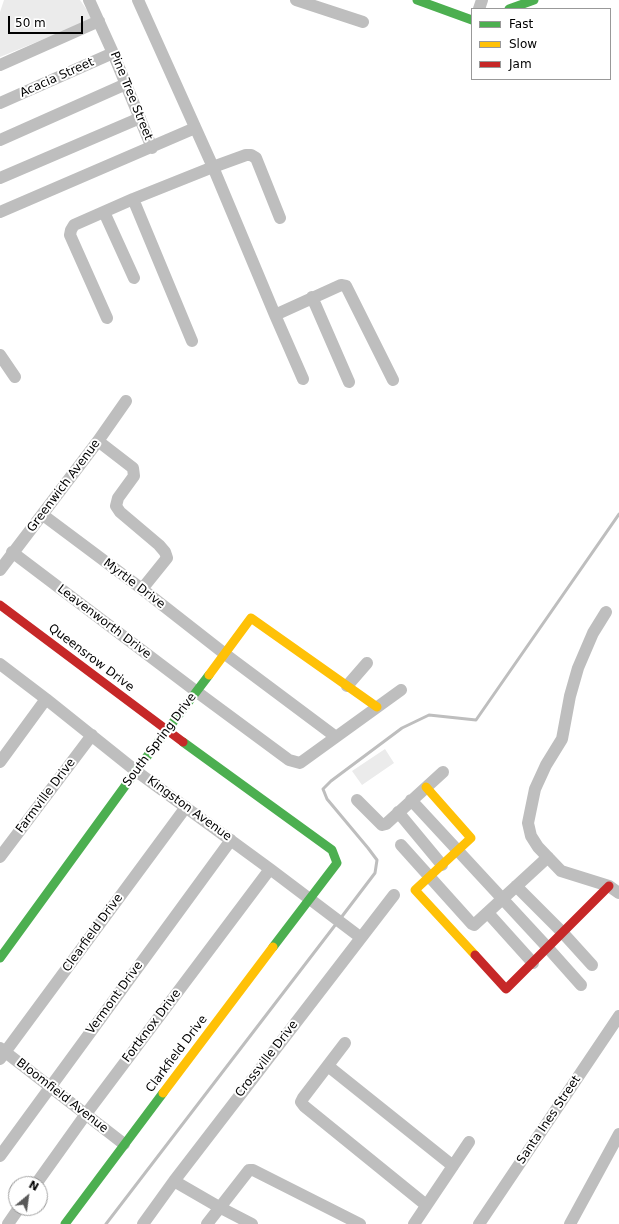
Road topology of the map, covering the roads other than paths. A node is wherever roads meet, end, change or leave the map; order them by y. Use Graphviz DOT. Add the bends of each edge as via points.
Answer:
graph roads {
  1 [pos="89,0"];
  2 [pos="138,0"];
  3 [pos="296,0"];
  4 [pos="417,0"];
  5 [pos="534,0"];
  6 [pos="443,4"];
  7 [pos="512,8"];
  8 [pos="471,19"];
  9 [pos="99,21"];
  10 [pos="363,22"];
  11 [pos="113,53"];
  12 [pos="0,64"];
  13 [pos="126,84"];
  14 [pos="0,103"];
  15 [pos="140,118"];
  16 [pos="195,128"];
  17 [pos="0,140"];
  18 [pos="152,148"];
  19 [pos="213,167"];
  20 [pos="0,178"];
  21 [pos="133,199"];
  22 [pos="0,212"];
  23 [pos="104,212"];
  24 [pos="280,218"];
  25 [pos="134,278"];
  26 [pos="312,297"];
  27 [pos="275,315"];
  28 [pos="107,318"];
  29 [pos="192,340"];
  30 [pos="0,355"];
  31 [pos="15,377"];
  32 [pos="303,379"];
  33 [pos="393,380"];
  34 [pos="349,382"];
  35 [pos="126,401"];
  36 [pos="98,441"];
  37 [pos="43,515"];
  38 [pos="12,552"];
  39 [pos="0,570"];
  40 [pos="142,589"];
  41 [pos="0,605"];
  42 [pos="606,612"];
  43 [pos="225,654"];
  44 [pos="367,663"];
  45 [pos="1,667"];
  46 [pos="347,686"];
  47 [pos="402,690"];
  48 [pos="197,692"];
  49 [pos="46,699"];
  50 [pos="377,707"];
  51 [pos="167,730"];
  52 [pos="92,735"];
  53 [pos="336,737"];
  54 [pos="0,762"];
  55 [pos="136,771"];
  56 [pos="443,772"];
  57 [pos="426,787"];
  58 [pos="357,800"];
  59 [pos="411,800"];
  60 [pos="186,808"];
  61 [pos="398,812"];
  62 [pos="231,840"];
  63 [pos="401,845"];
  64 [pos="458,850"];
  65 [pos="0,857"];
  66 [pos="548,857"];
  67 [pos="442,865"];
  68 [pos="270,869"];
  69 [pos="429,877"];
  70 [pos="516,886"];
  71 [pos="614,890"];
  72 [pos="394,895"];
  73 [pos="310,899"];
  74 [pos="502,900"];
  75 [pos="488,913"];
  76 [pos="563,933"];
  77 [pos="360,938"];
  78 [pos="548,948"];
  79 [pos="0,958"];
  80 [pos="533,963"];
  81 [pos="592,965"];
  82 [pos="581,985"];
  83 [pos="619,1016"];
  84 [pos="345,1044"];
  85 [pos="2,1053"];
  86 [pos="328,1066"];
  87 [pos="50,1086"];
  88 [pos="86,1114"];
  89 [pos="619,1134"];
  90 [pos="469,1142"];
  91 [pos="124,1144"];
  92 [pos="0,1156"];
  93 [pos="453,1166"];
  94 [pos="42,1176"];
  95 [pos="174,1181"];
  96 [pos="426,1205"];
  97 [pos="219,1208"];
  98 [pos="65,1224"];
  99 [pos="143,1224"];
  100 [pos="207,1224"];
  101 [pos="252,1224"];
  102 [pos="360,1224"];
  103 [pos="414,1224"];
  104 [pos="479,1224"];
  105 [pos="570,1224"];
  1 -- 9 [label="street, Pine Tree Street"];
  2 -- 16 [label="street"];
  3 -- 10 [label="street"];
  4 -- 6 [label="street"];
  5 -- 7 [label="street"];
  6 -- 8 [label="street"];
  9 -- 11 [label="street, Pine Tree Street"];
  9 -- 12 [label="street"];
  11 -- 13 [label="street, Pine Tree Street"];
  11 -- 14 [label="street, Acacia Street"];
  13 -- 15 [label="street, Pine Tree Street"];
  13 -- 17 [label="street"];
  15 -- 18 [label="street, Pine Tree Street"];
  15 -- 20 [label="street"];
  16 -- 18 [label="street"];
  16 -- 19 [label="street"];
  18 -- 22 [label="street"];
  19 -- 21 [label="street"];
  19 -- 24 [label="street" via="246,155 256,158"];
  19 -- 27 [label="street"];
  21 -- 23 [label="street"];
  21 -- 29 [label="street"];
  23 -- 25 [label="street"];
  23 -- 28 [label="street" via="74,225 70,235"];
  26 -- 27 [label="street"];
  26 -- 33 [label="street" via="341,285 346,286"];
  26 -- 34 [label="street"];
  27 -- 32 [label="street"];
  30 -- 31 [label="street"];
  35 -- 36 [label="street, Greenwich Avenue"];
  36 -- 37 [label="street, Greenwich Avenue"];
  36 -- 40 [label="street" via="133,468 134,476 118,498 116,506 160,545 167,558"];
  37 -- 38 [label="street, Greenwich Avenue"];
  37 -- 40 [label="street, Myrtle Drive"];
  38 -- 39 [label="street, Greenwich Avenue"];
  38 -- 48 [label="street, Leavenworth Drive"];
  40 -- 43 [label="street, Myrtle Drive"];
  41 -- 51 [label="street, Queensrow Drive"];
  42 -- 66 [label="street" via="593,633 578,668 562,739 535,789 528,823 531,836"];
  43 -- 46 [label="street, South Spring Drive" via="251,618"];
  43 -- 48 [label="street, South Spring Drive"];
  43 -- 53 [label="street, Myrtle Drive"];
  44 -- 46 [label="street"];
  45 -- 49 [label="street, Kingston Avenue"];
  46 -- 50 [label="street, South Spring Drive"];
  47 -- 50 [label="street"];
  48 -- 51 [label="street, South Spring Drive"];
  48 -- 53 [label="street, Leavenworth Drive" via="289,760 300,763"];
  49 -- 52 [label="street, Kingston Avenue"];
  49 -- 54 [label="street"];
  50 -- 53 [label="street"];
  51 -- 55 [label="street, South Spring Drive"];
  51 -- 73 [label="street, Queensrow Drive" via="332,850 337,863"];
  52 -- 55 [label="street, Kingston Avenue"];
  52 -- 65 [label="street, Farmville Drive"];
  55 -- 60 [label="street, Kingston Avenue"];
  55 -- 79 [label="street, South Spring Drive"];
  56 -- 57 [label="street"];
  57 -- 59 [label="street"];
  57 -- 64 [label="street" via="470,836 470,840"];
  58 -- 61 [label="street" via="382,825"];
  59 -- 61 [label="street"];
  59 -- 64 [label="street"];
  60 -- 62 [label="street, Kingston Avenue"];
  60 -- 85 [label="street, Clearfield Drive"];
  61 -- 67 [label="street"];
  62 -- 68 [label="street, Kingston Avenue"];
  62 -- 87 [label="street, Vermont Drive"];
  63 -- 69 [label="street"];
  64 -- 67 [label="street"];
  64 -- 74 [label="street"];
  66 -- 70 [label="street"];
  66 -- 71 [label="street" via="561,871"];
  67 -- 69 [label="street"];
  68 -- 73 [label="street, Kingston Avenue"];
  68 -- 88 [label="street, Fortknox Drive"];
  69 -- 75 [label="street" via="472,924 476,924"];
  69 -- 80 [label="street" via="415,890 506,988"];
  70 -- 74 [label="street"];
  70 -- 76 [label="street"];
  71 -- 76 [label="street"];
  72 -- 77 [label="street, Crossville Drive"];
  73 -- 77 [label="street, Kingston Avenue"];
  73 -- 91 [label="street, Clarkfield Drive"];
  74 -- 75 [label="street"];
  74 -- 78 [label="street"];
  75 -- 80 [label="street"];
  76 -- 78 [label="street"];
  76 -- 81 [label="street"];
  77 -- 95 [label="street, Crossville Drive"];
  78 -- 80 [label="street"];
  78 -- 82 [label="street"];
  83 -- 104 [label="street, Santa Ines Street"];
  84 -- 86 [label="street"];
  85 -- 87 [label="street, Bloomfield Avenue"];
  86 -- 93 [label="street"];
  86 -- 96 [label="street" via="301,1102"];
  87 -- 88 [label="street, Bloomfield Avenue"];
  87 -- 92 [label="street, Vermont Drive"];
  88 -- 91 [label="street, Bloomfield Avenue"];
  88 -- 94 [label="street, Fortknox Drive"];
  89 -- 105 [label="street"];
  90 -- 93 [label="street"];
  91 -- 98 [label="street, Clarkfield Drive"];
  93 -- 96 [label="street"];
  95 -- 97 [label="street"];
  95 -- 99 [label="street, Crossville Drive"];
  96 -- 103 [label="street"];
  97 -- 100 [label="street"];
  97 -- 101 [label="street"];
  97 -- 102 [label="street" via="246,1172 253,1170"];
}
